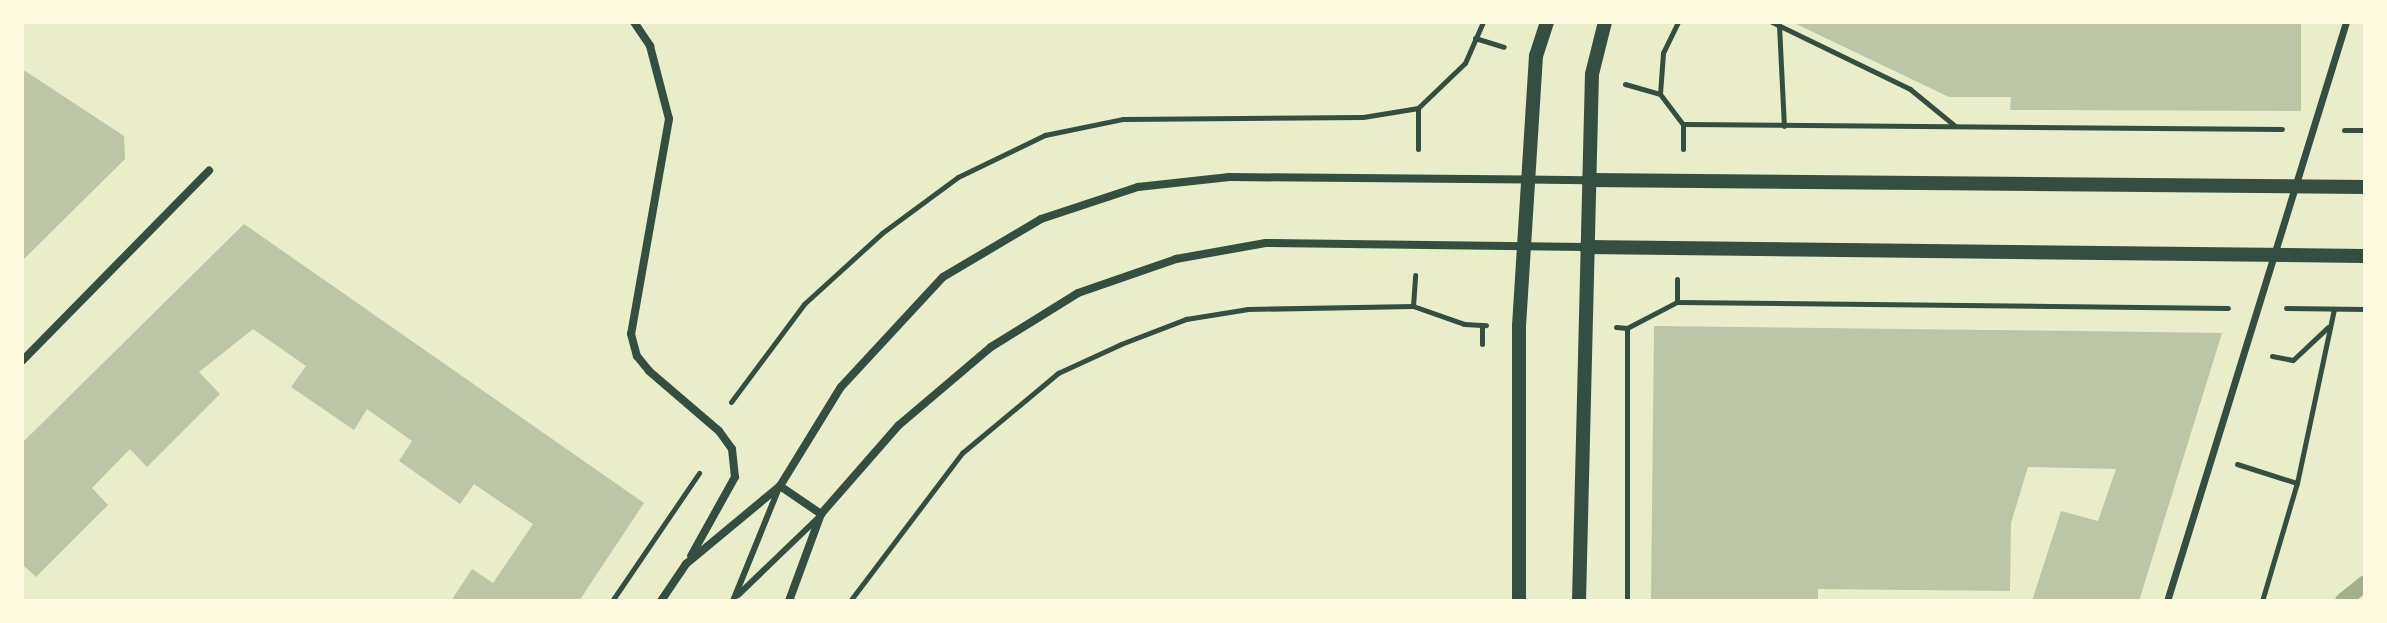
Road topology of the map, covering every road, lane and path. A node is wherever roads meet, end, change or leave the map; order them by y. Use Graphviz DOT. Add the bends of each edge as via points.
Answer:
graph roads {
  1 [pos="634,22"];
  2 [pos="1483,22"];
  3 [pos="1547,22"];
  4 [pos="1605,22"];
  5 [pos="1678,22"];
  6 [pos="1772,22"];
  7 [pos="2346,22"];
  8 [pos="1779,25"];
  9 [pos="1955,125"];
  10 [pos="1784,126"];
  11 [pos="2291,129"];
  12 [pos="2336,130"];
  13 [pos="2365,130"];
  14 [pos="209,171"];
  15 [pos="1527,178"];
  16 [pos="1588,180"];
  17 [pos="2365,187"];
  18 [pos="1525,247"];
  19 [pos="1586,247"];
  20 [pos="2365,256"];
  21 [pos="2238,308"];
  22 [pos="2270,308"];
  23 [pos="2334,309"];
  24 [pos="2365,309"];
  25 [pos="1482,325"];
  26 [pos="2329,327"];
  27 [pos="2293,360"];
  28 [pos="22,361"];
  29 [pos="719,431"];
  30 [pos="2211,456"];
  31 [pos="2297,483"];
  32 [pos="780,486"];
  33 [pos="821,514"];
  34 [pos="686,564"];
  35 [pos="734,599"];
  36 [pos="612,601"];
  37 [pos="661,601"];
  38 [pos="789,601"];
  39 [pos="850,601"];
  40 [pos="1519,601"];
  41 [pos="1579,601"];
  42 [pos="1627,601"];
  43 [pos="2167,601"];
  44 [pos="2262,601"];
  1 -- 29 [label="street" via="650,46 669,119 631,334 649,371"];
  2 -- 29 [label="path" via="1465,63 1418,108 1363,117 1123,119 1045,135 958,177 882,233 804,304 735,390"];
  3 -- 15 [label="street" via="1536,56"];
  4 -- 16 [label="street" via="1593,65"];
  5 -- 10 [label="path" via="1663,53 1660,94 1683,125"];
  6 -- 8 [label="path"];
  7 -- 30 [label="street"];
  8 -- 9 [label="path" via="1910,89"];
  8 -- 10 [label="path"];
  9 -- 10 [label="path"];
  9 -- 11 [label="path"];
  12 -- 13 [label="path"];
  14 -- 28 [label="street"];
  15 -- 16 [label="street"];
  15 -- 18 [label="street"];
  15 -- 32 [label="street" via="1229,177 1138,187 1041,219 943,277 841,387"];
  16 -- 17 [label="street"];
  16 -- 19 [label="street"];
  18 -- 19 [label="street"];
  18 -- 33 [label="street" via="1266,243 1176,259 1114,278 1036,315 991,347 899,425"];
  18 -- 40 [label="street" via="1519,326"];
  19 -- 20 [label="street"];
  19 -- 41 [label="street"];
  21 -- 42 [label="path" via="1677,302 1627,328"];
  22 -- 23 [label="path"];
  23 -- 24 [label="path"];
  23 -- 26 [label="path"];
  25 -- 39 [label="path" via="1413,306 1248,309 1186,319 1058,373 962,453"];
  26 -- 27 [label="path"];
  26 -- 31 [label="path"];
  29 -- 34 [label="street" via="732,449 735,477 719,514"];
  29 -- 36 [label="path" via="711,455"];
  30 -- 31 [label="path"];
  30 -- 43 [label="street"];
  31 -- 44 [label="path"];
  32 -- 33 [label="street"];
  32 -- 34 [label="street"];
  32 -- 35 [label="lane"];
  33 -- 35 [label="lane"];
  33 -- 38 [label="street"];
  34 -- 37 [label="street"];
}
